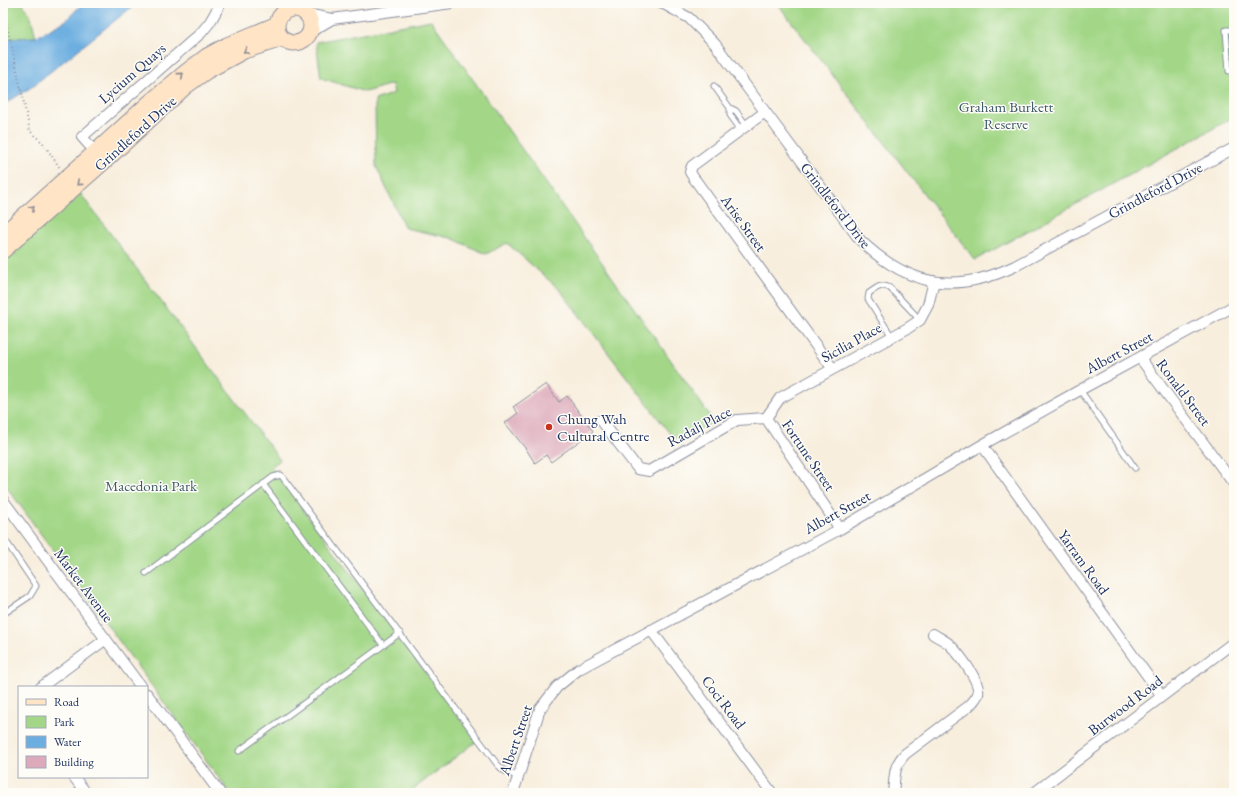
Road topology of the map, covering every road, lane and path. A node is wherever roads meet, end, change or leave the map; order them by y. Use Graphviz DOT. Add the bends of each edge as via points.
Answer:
graph roads {
  1 [pos="218,3"];
  2 [pos="452,3"];
  3 [pos="662,3"];
  4 [pos="285,7"];
  5 [pos="302,9"];
  6 [pos="3,16"];
  7 [pos="332,19"];
  8 [pos="277,24"];
  9 [pos="1234,30"];
  10 [pos="310,32"];
  11 [pos="282,39"];
  12 [pos="1234,71"];
  13 [pos="714,86"];
  14 [pos="765,112"];
  15 [pos="744,128"];
  16 [pos="1234,148"];
  17 [pos="100,157"];
  18 [pos="62,172"];
  19 [pos="3,234"];
  20 [pos="3,251"];
  21 [pos="934,281"];
  22 [pos="1234,306"];
  23 [pos="920,320"];
  24 [pos="892,337"];
  25 [pos="1140,358"];
  26 [pos="832,369"];
  27 [pos="1080,390"];
  28 [pos="766,418"];
  29 [pos="601,420"];
  30 [pos="982,445"];
  31 [pos="1135,468"];
  32 [pos="263,484"];
  33 [pos="1234,484"];
  34 [pos="3,500"];
  35 [pos="840,529"];
  36 [pos="3,537"];
  37 [pos="146,573"];
  38 [pos="3,614"];
  39 [pos="651,630"];
  40 [pos="400,633"];
  41 [pos="933,634"];
  42 [pos="106,639"];
  43 [pos="1234,642"];
  44 [pos="383,645"];
  45 [pos="42,686"];
  46 [pos="141,686"];
  47 [pos="148,695"];
  48 [pos="1162,696"];
  49 [pos="239,751"];
  50 [pos="518,777"];
  51 [pos="75,778"];
  52 [pos="86,793"];
  53 [pos="220,793"];
  54 [pos="513,793"];
  55 [pos="772,793"];
  56 [pos="893,793"];
  57 [pos="1034,793"];
  1 -- 17 [label="street, Lycium Quays" via="218,8 201,33 82,136"];
  2 -- 7 [label="street, Grindleford Drive"];
  3 -- 14 [label="street, Grindleford Drive" via="688,18 715,44"];
  4 -- 5 [label="street, Grindleford Drive"];
  4 -- 8 [label="street, Grindleford Drive"];
  5 -- 7 [label="street, Grindleford Drive"];
  5 -- 10 [label="street" via="310,22"];
  6 -- 18 [label="path" via="30,131 43,143"];
  7 -- 10 [label="street, Grindleford Drive"];
  8 -- 11 [label="street"];
  17 -- 8 [label="street, Grindleford Drive, one-way" via="150,102 187,71 227,45"];
  9 -- 12 [label="lane" via="1226,30 1229,71"];
  10 -- 11 [label="street, Grindleford Drive" via="298,42 287,42"];
  11 -- 17 [label="street, Grindleford Drive, one-way" via="244,51 207,71"];
  13 -- 15 [label="lane" via="730,108 736,111"];
  14 -- 15 [label="street, Arise Street"];
  14 -- 21 [label="street, Grindleford Drive" via="860,240 893,266 913,276"];
  15 -- 26 [label="street, Arise Street" via="692,166 690,172"];
  16 -- 21 [label="street, Grindleford Drive" via="996,275 954,284"];
  19 -- 17 [label="street, Grindleford Drive, one-way"];
  17 -- 20 [label="street, Grindleford Drive, one-way"];
  21 -- 23 [label="street" via="928,305"];
  22 -- 25 [label="street, Albert Street"];
  23 -- 24 [label="street, Sicilia Place"];
  23 -- 24 [label="lane" via="890,288 880,285 869,293 868,299"];
  24 -- 26 [label="street, Sicilia Place"];
  25 -- 27 [label="street, Albert Street"];
  25 -- 33 [label="street, Ronald Street"];
  26 -- 28 [label="street, Sicilia Place" via="780,398"];
  27 -- 30 [label="street, Albert Street"];
  27 -- 31 [label="lane"];
  28 -- 29 [label="street, Radalj Place" via="737,420 649,471 638,469"];
  28 -- 35 [label="street, Fortune Street"];
  30 -- 35 [label="street, Albert Street"];
  30 -- 48 [label="street, Yarram Road"];
  32 -- 37 [label="lane"];
  32 -- 40 [label="lane" via="278,474 283,477"];
  32 -- 44 [label="lane"];
  34 -- 42 [label="street, Market Avenue"];
  35 -- 39 [label="street, Albert Street"];
  36 -- 38 [label="lane" via="36,586 30,596"];
  39 -- 50 [label="street, Albert Street" via="583,667 557,687 540,709"];
  39 -- 55 [label="street, Coci Road"];
  40 -- 44 [label="lane"];
  40 -- 50 [label="lane" via="497,764"];
  41 -- 56 [label="street" via="950,645 974,676 978,692 969,706 898,760"];
  42 -- 45 [label="street"];
  42 -- 46 [label="street, Market Avenue"];
  43 -- 48 [label="street, Burwood Road"];
  44 -- 49 [label="lane"];
  47 -- 53 [label="street"];
  48 -- 57 [label="street, Burwood Road"];
  50 -- 54 [label="street, Albert Street"];
  51 -- 52 [label="street"];
}
